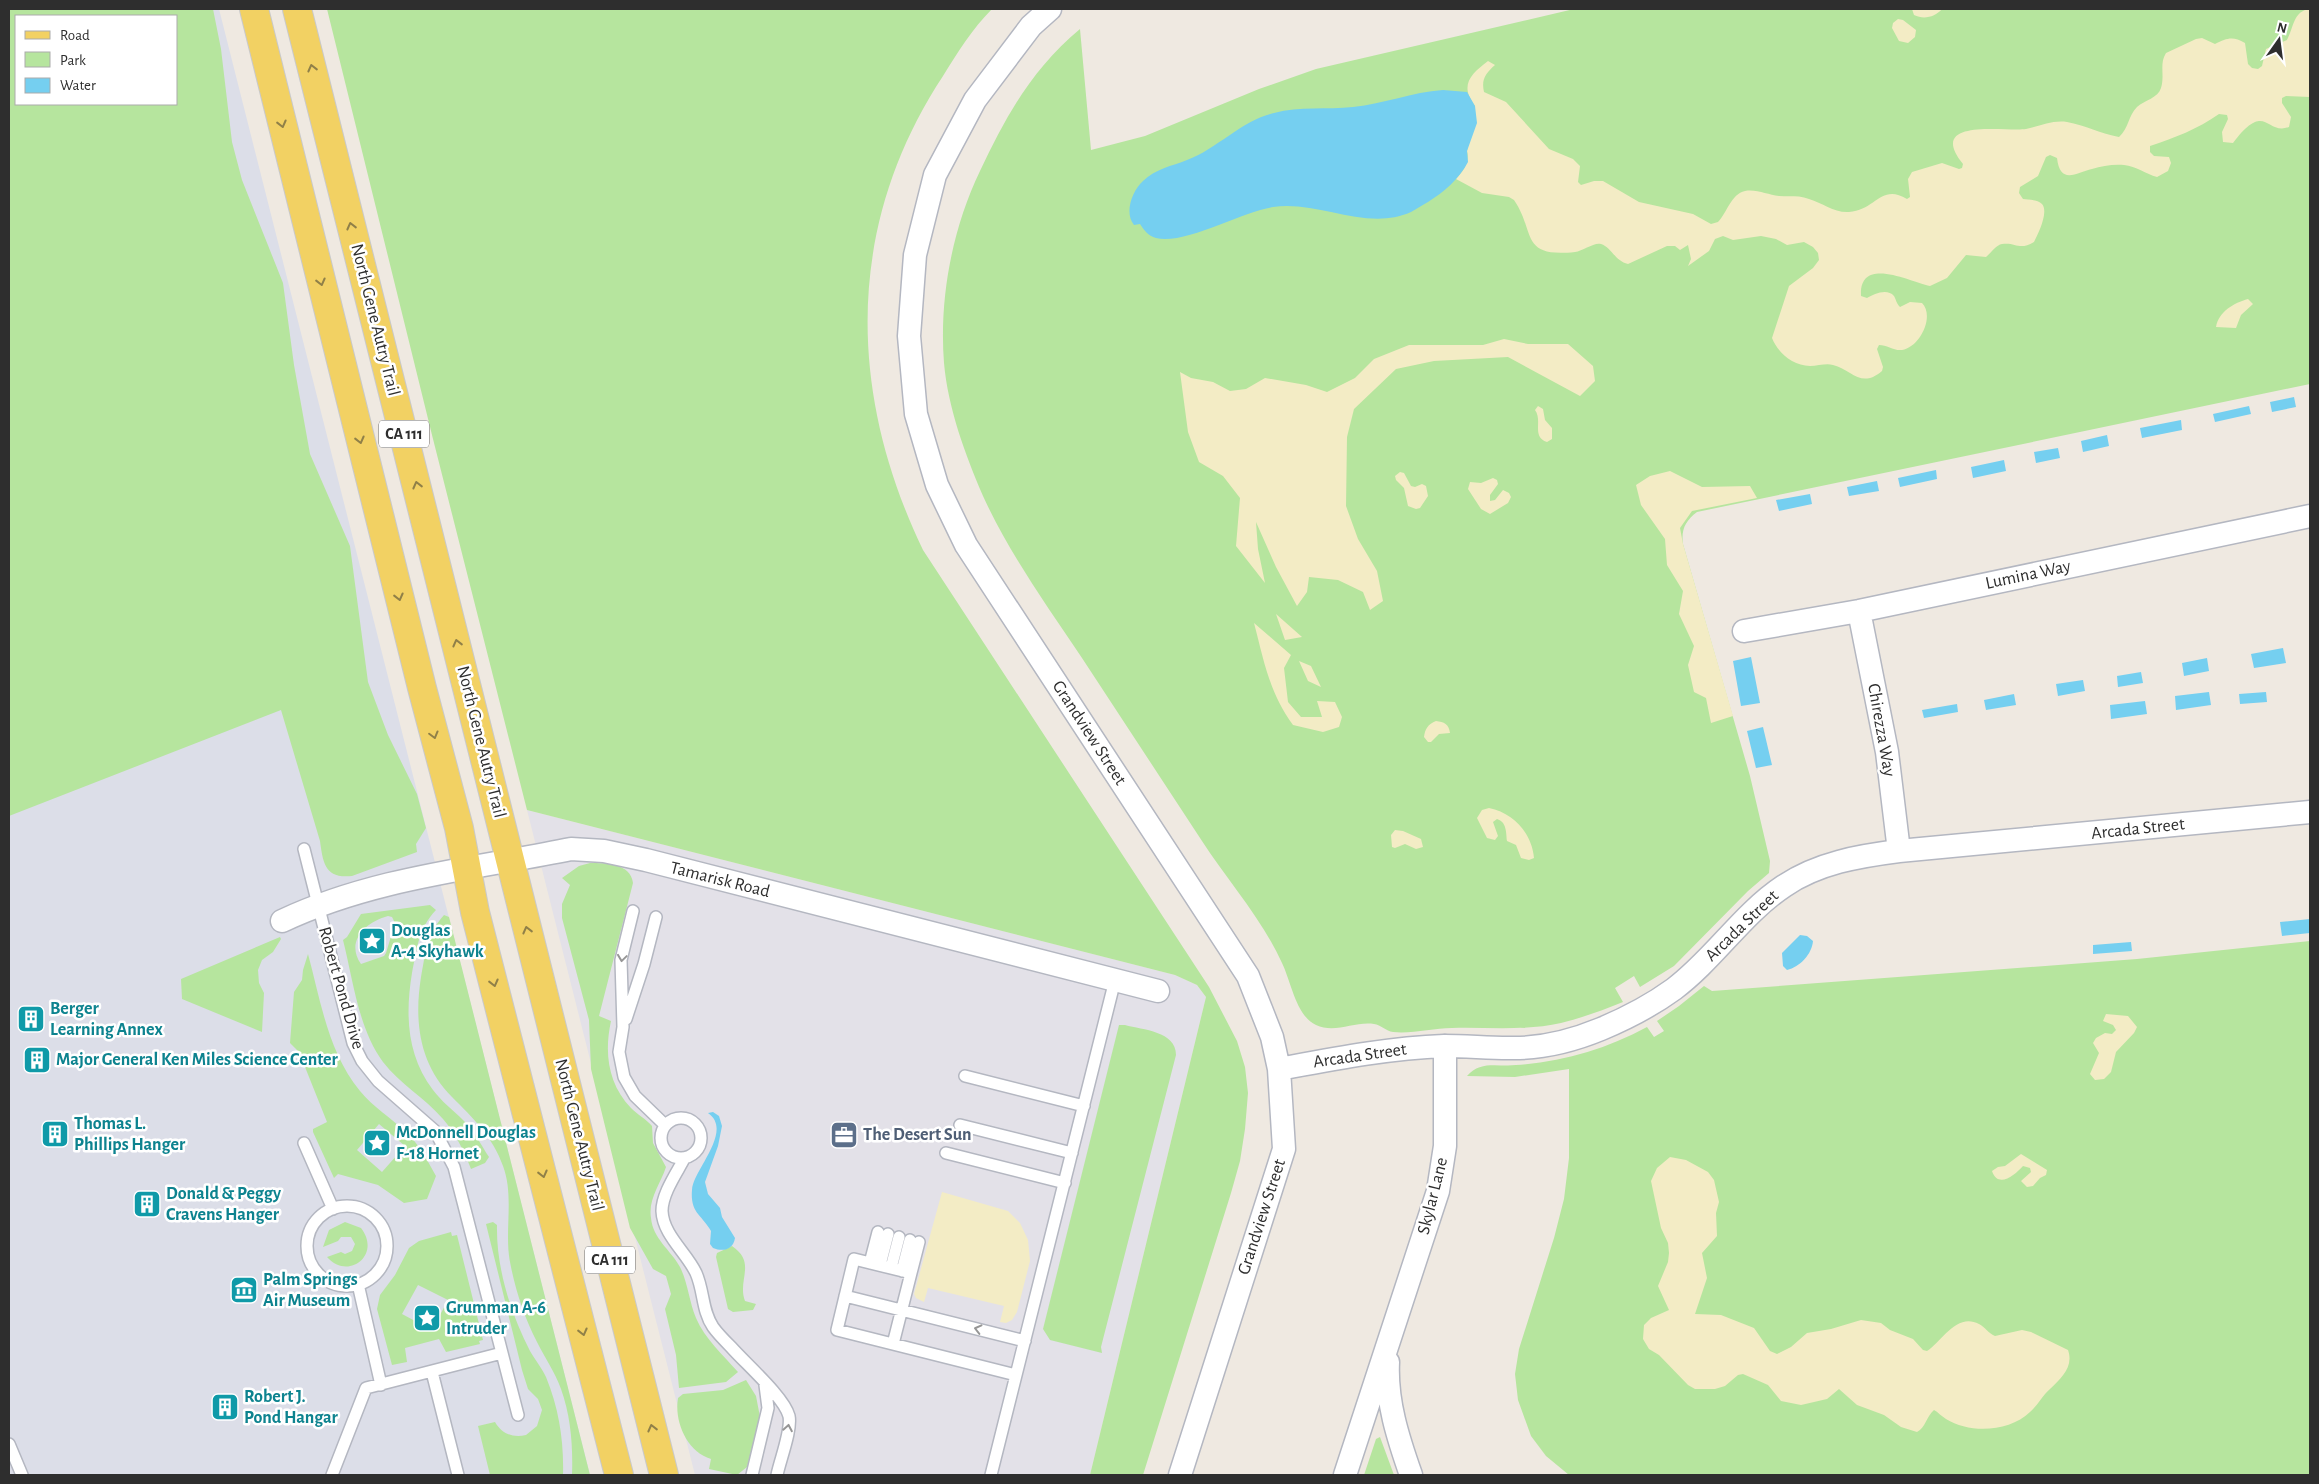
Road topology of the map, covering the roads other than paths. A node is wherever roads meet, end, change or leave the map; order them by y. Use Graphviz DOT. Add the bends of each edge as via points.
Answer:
graph roads {
  1 [pos="254,9"];
  2 [pos="297,9"];
  3 [pos="1050,9"];
  4 [pos="2310,516"];
  5 [pos="1859,610"];
  6 [pos="1744,631"];
  7 [pos="2310,812"];
  8 [pos="304,849"];
  9 [pos="1899,851"];
  10 [pos="509,860"];
  11 [pos="467,867"];
  12 [pos="318,904"];
  13 [pos="633,911"];
  14 [pos="656,917"];
  15 [pos="282,921"];
  16 [pos="1115,980"];
  17 [pos="1158,991"];
  18 [pos="622,1027"];
  19 [pos="1445,1046"];
  20 [pos="1279,1069"];
  21 [pos="965,1076"];
  22 [pos="1084,1106"];
  23 [pos="665,1125"];
  24 [pos="960,1125"];
  25 [pos="304,1143"];
  26 [pos="946,1153"];
  27 [pos="1072,1153"];
  28 [pos="684,1158"];
  29 [pos="1064,1183"];
  30 [pos="332,1209"];
  31 [pos="899,1237"];
  32 [pos="891,1268"];
  33 [pos="358,1284"];
  34 [pos="845,1296"];
  35 [pos="902,1310"];
  36 [pos="1389,1340"];
  37 [pos="1025,1341"];
  38 [pos="893,1344"];
  39 [pos="502,1353"];
  40 [pos="432,1372"];
  41 [pos="1016,1375"];
  42 [pos="765,1384"];
  43 [pos="381,1385"];
  44 [pos="518,1415"];
  45 [pos="9,1444"];
  46 [pos="22,1475"];
  47 [pos="332,1475"];
  48 [pos="458,1475"];
  49 [pos="619,1475"];
  50 [pos="664,1475"];
  51 [pos="752,1475"];
  52 [pos="777,1475"];
  53 [pos="991,1475"];
  54 [pos="1181,1475"];
  55 [pos="1345,1475"];
  56 [pos="1411,1475"];
  1 -- 11 [label="main road, CA 111, one-way"];
  10 -- 2 [label="main road, North Gene Autry Trail / CA 111, one-way"];
  3 -- 20 [label="street, Grandview Street" via="1031,26 975,100 935,175 916,255 909,336 916,414 937,485 966,545 1248,976 1272,1037"];
  4 -- 5 [label="street, Lumina Way"];
  5 -- 6 [label="street, Lumina Way"];
  5 -- 9 [label="street, Chirezza Way" via="1887,752"];
  7 -- 9 [label="street, Arcada Street"];
  8 -- 12 [label="lane, Robert Pond Drive"];
  9 -- 19 [label="street, Arcada Street" via="1846,860 1803,875 1786,885 1766,899 1674,989 1601,1029 1570,1040 1536,1046"];
  10 -- 11 [label="street, Tamarisk Road"];
  10 -- 16 [label="street, Tamarisk Road" via="571,849 604,851"];
  50 -- 10 [label="main road, North Gene Autry Trail / CA 111, one-way"];
  11 -- 12 [label="street, Tamarisk Road" via="391,882"];
  11 -- 49 [label="main road, CA 111, one-way"];
  12 -- 15 [label="street, Tamarisk Road"];
  12 -- 39 [label="lane, Robert Pond Drive" via="357,1052 378,1081 435,1131 454,1167"];
  13 -- 18 [label="lane, one-way" via="621,960"];
  14 -- 18 [label="lane"];
  16 -- 17 [label="street, Tamarisk Road"];
  16 -- 22 [label="lane"];
  18 -- 23 [label="lane" via="619,1052 624,1077 635,1096"];
  19 -- 20 [label="street, Arcada Street" via="1404,1049"];
  19 -- 36 [label="street, Skylar Lane" via="1443,1169"];
  20 -- 54 [label="street, Grandview Street" via="1284,1149"];
  21 -- 22 [label="lane"];
  22 -- 27 [label="lane"];
  23 -- 28 [label="lane" via="661,1145 670,1156"];
  23 -- 28 [label="lane" via="670,1120 683,1118 699,1128 699,1148"];
  24 -- 27 [label="lane"];
  25 -- 30 [label="lane"];
  26 -- 29 [label="lane"];
  27 -- 29 [label="lane"];
  28 -- 42 [label="lane" via="662,1208 667,1232 687,1256 697,1276 704,1310 713,1327"];
  29 -- 37 [label="lane"];
  30 -- 33 [label="lane" via="312,1226 308,1252 316,1270 332,1283"];
  30 -- 33 [label="lane" via="358,1208 380,1223 386,1235 385,1260 370,1279"];
  31 -- 32 [label="lane"];
  31 -- 32 [label="lane"];
  31 -- 32 [label="lane"];
  32 -- 34 [label="lane" via="854,1259"];
  32 -- 35 [label="lane"];
  33 -- 43 [label="lane"];
  34 -- 35 [label="lane"];
  34 -- 38 [label="lane" via="836,1330"];
  37 -- 35 [label="lane, one-way"];
  35 -- 38 [label="lane"];
  36 -- 55 [label="street, Skylar Lane"];
  36 -- 56 [label="street, Skylar Lane" via="1390,1401"];
  37 -- 41 [label="lane"];
  38 -- 41 [label="lane"];
  39 -- 40 [label="lane"];
  39 -- 44 [label="lane, Robert Pond Drive"];
  40 -- 43 [label="lane"];
  40 -- 48 [label="lane"];
  41 -- 53 [label="lane"];
  42 -- 51 [label="lane" via="768,1408"];
  52 -- 42 [label="lane, one-way" via="790,1419 778,1395"];
  43 -- 47 [label="lane" via="366,1388"];
  45 -- 46 [label="lane"];
}
